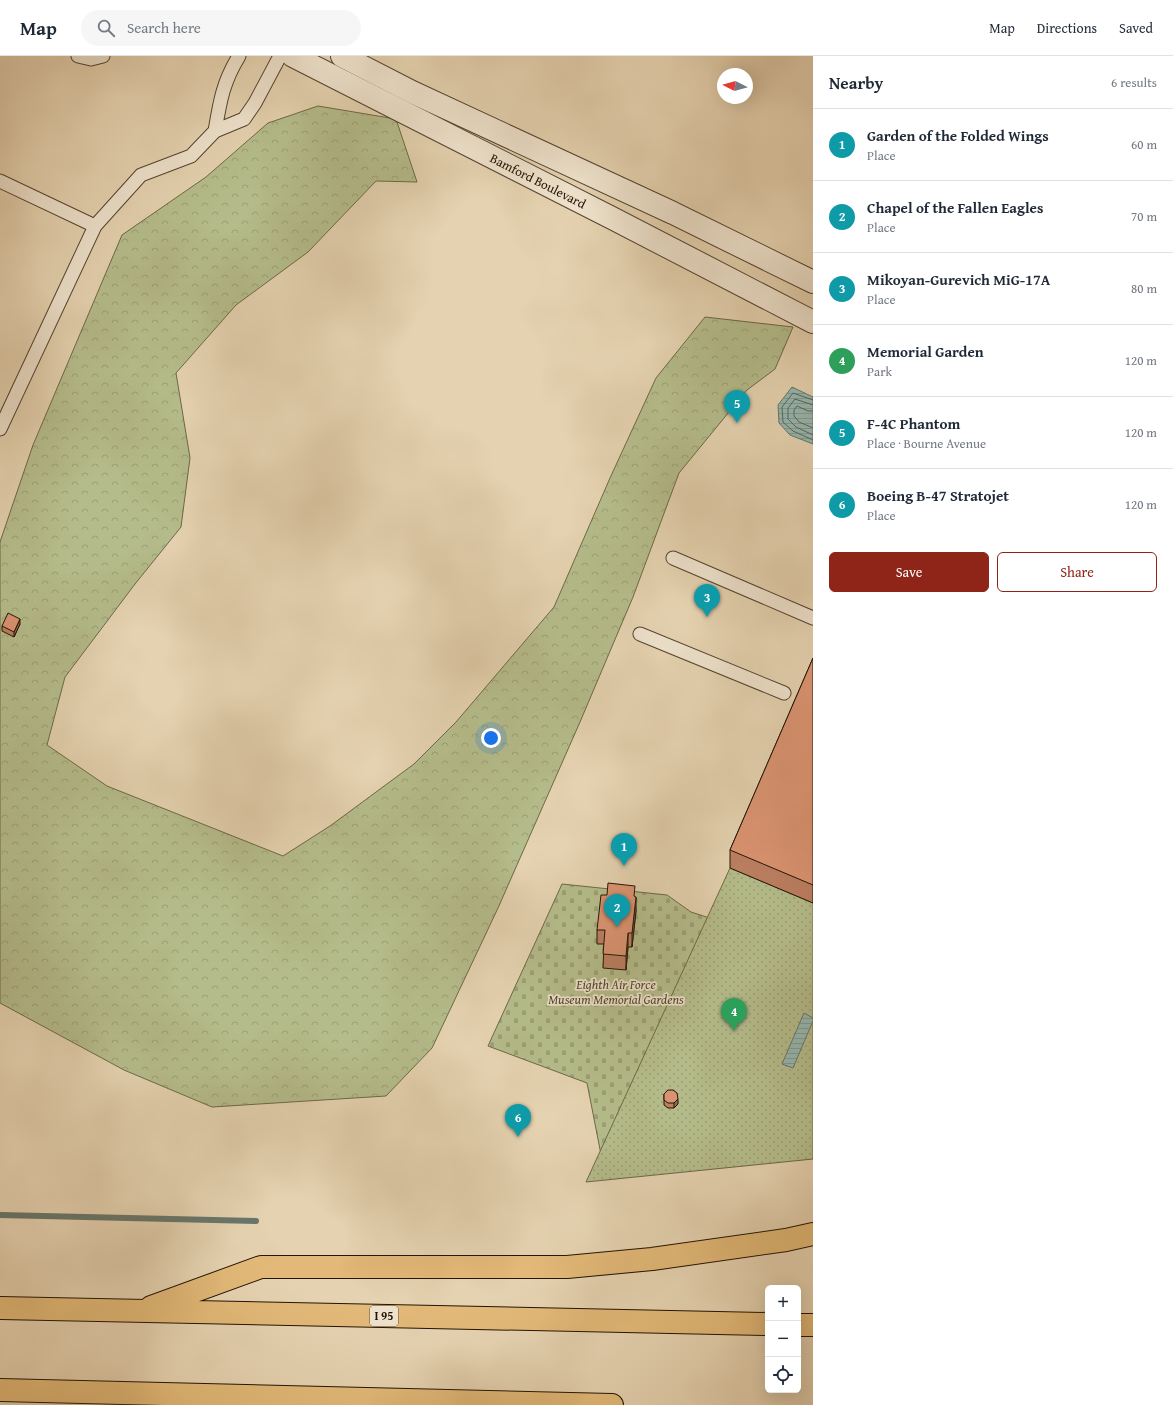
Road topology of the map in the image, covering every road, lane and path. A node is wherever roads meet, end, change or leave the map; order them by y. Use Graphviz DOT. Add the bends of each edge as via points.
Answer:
graph roads {
  1 [pos="78,56"];
  2 [pos="103,56"];
  3 [pos="240,56"];
  4 [pos="280,56"];
  5 [pos="293,56"];
  6 [pos="342,56"];
  7 [pos="216,131"];
  8 [pos="0,181"];
  9 [pos="95,226"];
  10 [pos="813,282"];
  11 [pos="813,322"];
  12 [pos="0,429"];
  13 [pos="673,558"];
  14 [pos="813,618"];
  15 [pos="640,634"];
  16 [pos="784,693"];
  17 [pos="813,1234"];
  18 [pos="0,1308"];
  19 [pos="139,1311"];
  20 [pos="765,1324"];
  21 [pos="801,1325"];
  22 [pos="813,1325"];
  23 [pos="0,1390"];
  24 [pos="109,1392"];
  25 [pos="222,1405"];
  26 [pos="612,1405"];
  1 -- 2 [label="lane" via="91,59"];
  3 -- 7 [label="lane" via="231,69 221,96"];
  4 -- 7 [label="lane" via="255,104 244,119"];
  5 -- 11 [label="street, Bamford Boulevard"];
  6 -- 10 [label="street, Bamford Boulevard" via="412,92 673,213"];
  7 -- 9 [label="lane" via="191,156 141,175"];
  8 -- 9 [label="lane"];
  9 -- 12 [label="lane"];
  13 -- 14 [label="lane"];
  15 -- 16 [label="lane"];
  17 -- 19 [label="highway" via="652,1259 567,1267 261,1267"];
  18 -- 19 [label="highway, I 95"];
  19 -- 20 [label="highway, I 95"];
  21 -- 22 [label="highway"];
  23 -- 24 [label="highway"];
  24 -- 25 [label="highway"];
  24 -- 26 [label="highway"];
}
